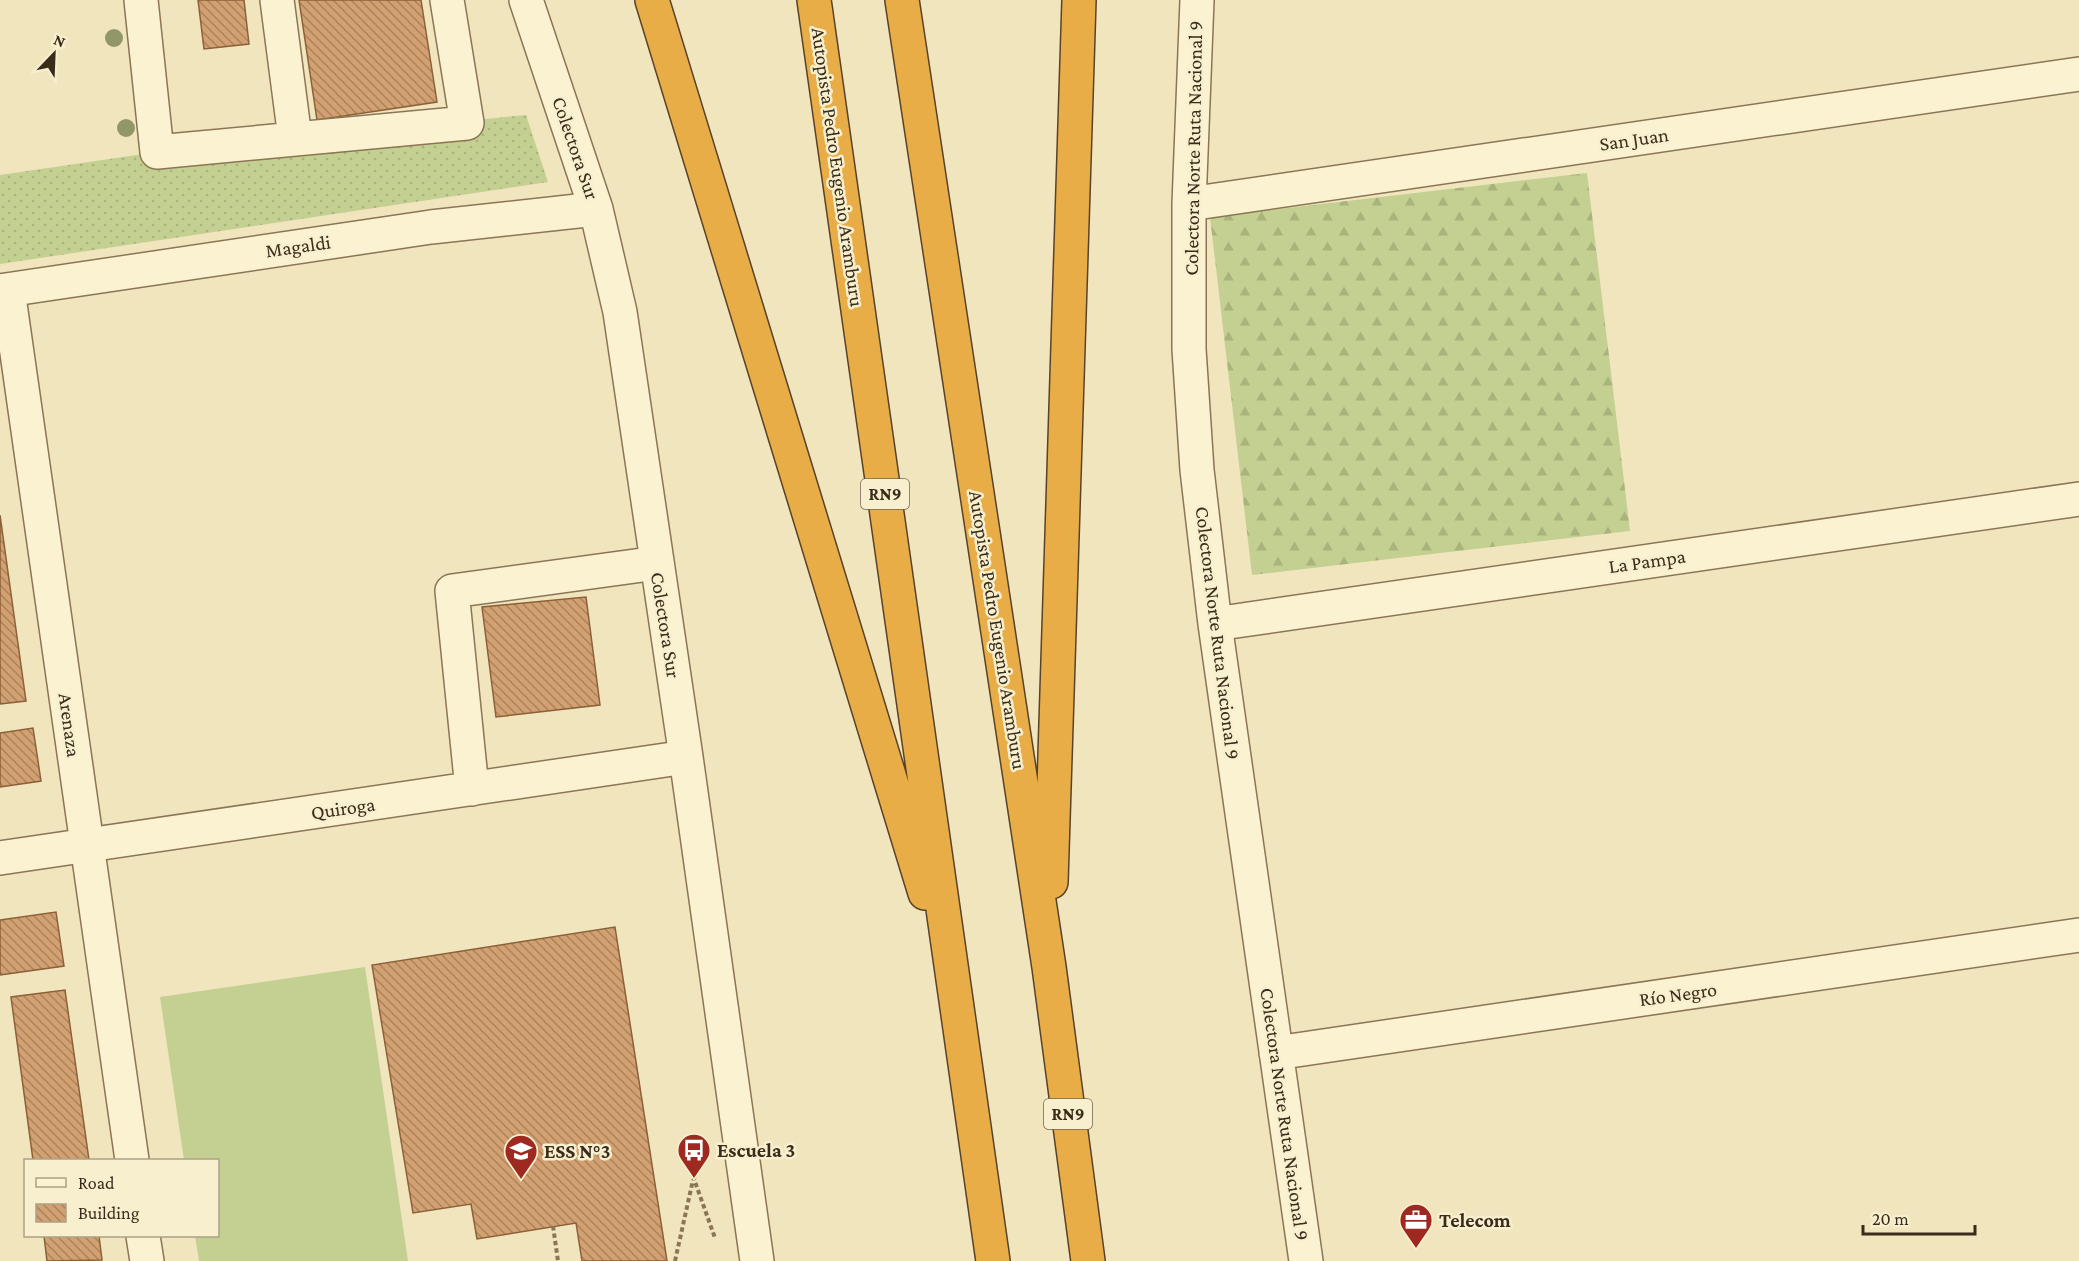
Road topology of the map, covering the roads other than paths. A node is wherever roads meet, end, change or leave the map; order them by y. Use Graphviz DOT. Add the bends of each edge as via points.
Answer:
graph roads {
  1 [pos="141,0"];
  2 [pos="277,0"];
  3 [pos="447,0"];
  4 [pos="526,0"];
  5 [pos="652,0"];
  6 [pos="814,0"];
  7 [pos="902,0"];
  8 [pos="1079,0"];
  9 [pos="1197,0"];
  10 [pos="2079,74"];
  11 [pos="295,138"];
  12 [pos="1189,204"];
  13 [pos="596,209"];
  14 [pos="4,290"];
  15 [pos="2079,499"];
  16 [pos="657,562"];
  17 [pos="1215,624"];
  18 [pos="686,758"];
  19 [pos="472,789"];
  20 [pos="87,846"];
  21 [pos="0,858"];
  22 [pos="2079,934"];
  23 [pos="1049,967"];
  24 [pos="955,989"];
  25 [pos="1276,1053"];
  26 [pos="132,1159"];
  27 [pos="143,1237"];
  28 [pos="147,1261"];
  29 [pos="757,1261"];
  30 [pos="993,1261"];
  31 [pos="1088,1261"];
  32 [pos="1306,1261"];
  1 -- 11 [label="street" via="157,152"];
  2 -- 11 [label="street"];
  3 -- 11 [label="street" via="467,123"];
  4 -- 13 [label="street, Colectora Sur"];
  5 -- 24 [label="highway"];
  6 -- 24 [label="highway, Autopista Pedro Eugenio Aramburu / RN9"];
  7 -- 23 [label="highway, Autopista Pedro Eugenio Aramburu / RN9"];
  8 -- 23 [label="highway"];
  9 -- 12 [label="street, Colectora Norte Ruta Nacional 9"];
  10 -- 12 [label="street, San Juan"];
  12 -- 17 [label="street, Colectora Norte Ruta Nacional 9" via="1191,371 1197,470"];
  13 -- 14 [label="street, Magaldi" via="431,227"];
  13 -- 16 [label="street, Colectora Sur" via="620,312"];
  14 -- 20 [label="street, Arenaza"];
  15 -- 17 [label="street, La Pampa"];
  16 -- 18 [label="street, Colectora Sur"];
  16 -- 19 [label="street" via="452,591"];
  17 -- 25 [label="street, Colectora Norte Ruta Nacional 9"];
  18 -- 19 [label="street, Quiroga"];
  18 -- 29 [label="street, Colectora Sur"];
  19 -- 20 [label="street, Quiroga"];
  20 -- 21 [label="street, Quiroga"];
  20 -- 26 [label="street, Arenaza"];
  22 -- 25 [label="street, Río Negro"];
  23 -- 31 [label="highway, Autopista Pedro Eugenio Aramburu / RN9"];
  24 -- 30 [label="highway, Autopista Pedro Eugenio Aramburu / RN9"];
  25 -- 32 [label="street, Colectora Norte Ruta Nacional 9"];
  27 -- 28 [label="street"];
}
